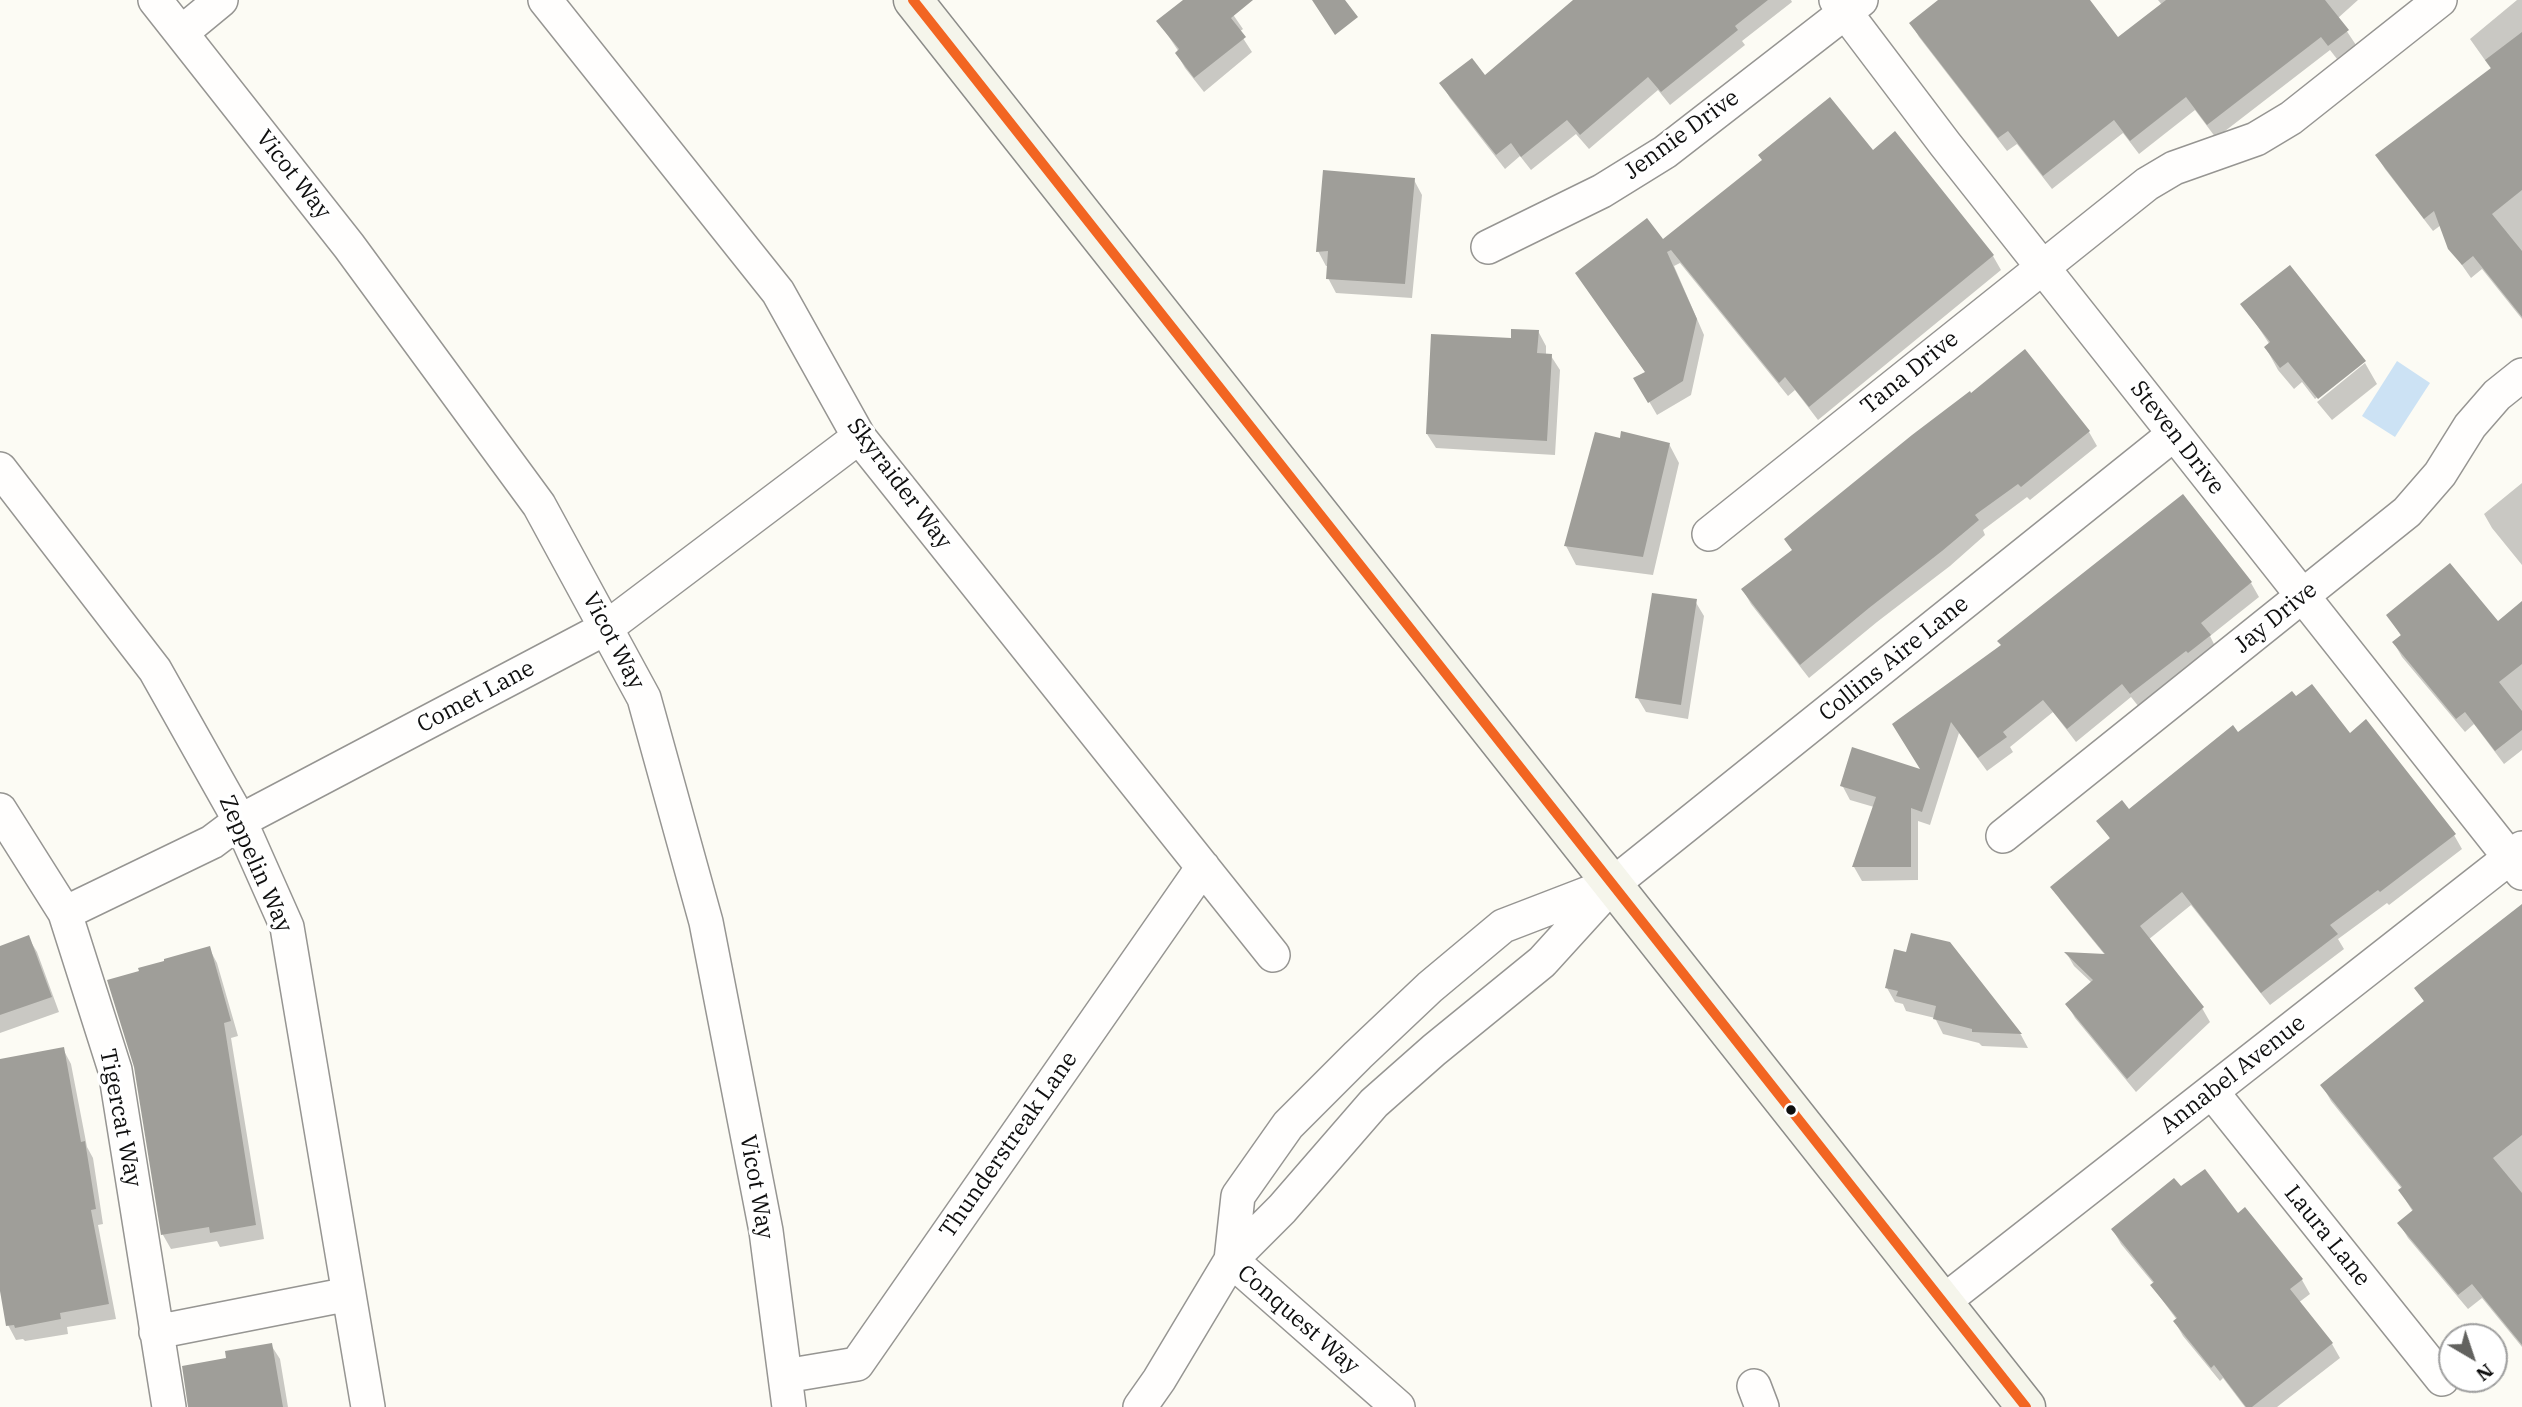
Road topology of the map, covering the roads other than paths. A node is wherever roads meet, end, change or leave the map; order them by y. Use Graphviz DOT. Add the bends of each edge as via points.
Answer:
graph roads {
  1 [pos="155,0"];
  2 [pos="221,0"];
  3 [pos="545,0"];
  4 [pos="913,0"];
  5 [pos="2440,0"];
  6 [pos="1847,4"];
  7 [pos="181,33"];
  8 [pos="1488,247"];
  9 [pos="2042,267"];
  10 [pos="2522,375"];
  11 [pos="2174,434"];
  12 [pos="859,437"];
  13 [pos="0,469"];
  14 [pos="1709,534"];
  15 [pos="2303,597"];
  16 [pos="606,628"];
  17 [pos="0,810"];
  18 [pos="240,821"];
  19 [pos="2003,836"];
  20 [pos="2518,860"];
  21 [pos="1203,867"];
  22 [pos="1613,884"];
  23 [pos="65,913"];
  24 [pos="1273,955"];
  25 [pos="2211,1092"];
  26 [pos="1231,1260"];
  27 [pos="349,1294"];
  28 [pos="1943,1302"];
  29 [pos="156,1332"];
  30 [pos="2438,1374"];
  31 [pos="787,1392"];
  32 [pos="169,1407"];
  33 [pos="368,1407"];
  34 [pos="1140,1407"];
  35 [pos="1398,1407"];
  36 [pos="2026,1407"];
  1 -- 7 [label="street, Vicot Way"];
  2 -- 7 [label="street"];
  3 -- 12 [label="street, Skyraider Way" via="778,292"];
  4 -- 22 [label="main road"];
  5 -- 9 [label="street, Tana Drive" via="2291,118 2256,139 2174,168 2147,184"];
  6 -- 8 [label="street, Jennie Drive" via="1665,152 1602,191"];
  6 -- 9 [label="street, Steven Drive"];
  7 -- 16 [label="street, Vicot Way" via="349,246 539,505"];
  9 -- 11 [label="street, Steven Drive"];
  9 -- 14 [label="street, Tana Drive"];
  10 -- 15 [label="street, Jay Drive" via="2470,426 2440,474 2407,512"];
  11 -- 15 [label="street, Steven Drive"];
  11 -- 22 [label="street, Collins Aire Lane"];
  12 -- 16 [label="street, Comet Lane"];
  12 -- 21 [label="street, Skyraider Way"];
  13 -- 18 [label="street, Zeppelin Way" via="155,670"];
  15 -- 19 [label="street, Jay Drive"];
  15 -- 20 [label="street, Steven Drive"];
  16 -- 18 [label="street, Comet Lane"];
  16 -- 31 [label="street, Vicot Way" via="644,698 706,922 766,1231"];
  17 -- 23 [label="street, Tigercat Way"];
  18 -- 23 [label="street, Comet Lane" via="212,842"];
  18 -- 27 [label="street, Zeppelin Way" via="287,927"];
  20 -- 25 [label="street, Annabel Avenue"];
  21 -- 24 [label="street, Skyraider Way"];
  21 -- 31 [label="street, Thunderstreak Lane" via="857,1364"];
  22 -- 26 [label="street" via="1542,962 1374,1103"];
  22 -- 26 [label="street" via="1503,926 1430,986 1358,1055 1288,1125 1238,1196"];
  22 -- 28 [label="main road"];
  23 -- 29 [label="street, Tigercat Way" via="115,1070"];
  25 -- 28 [label="street, Annabel Avenue"];
  25 -- 30 [label="street, Laura Lane"];
  26 -- 34 [label="street"];
  26 -- 35 [label="street, Conquest Way"];
  27 -- 29 [label="street"];
  27 -- 33 [label="street, Zeppelin Way"];
  28 -- 36 [label="main road"];
  29 -- 32 [label="street, Tigercat Way"];
}
